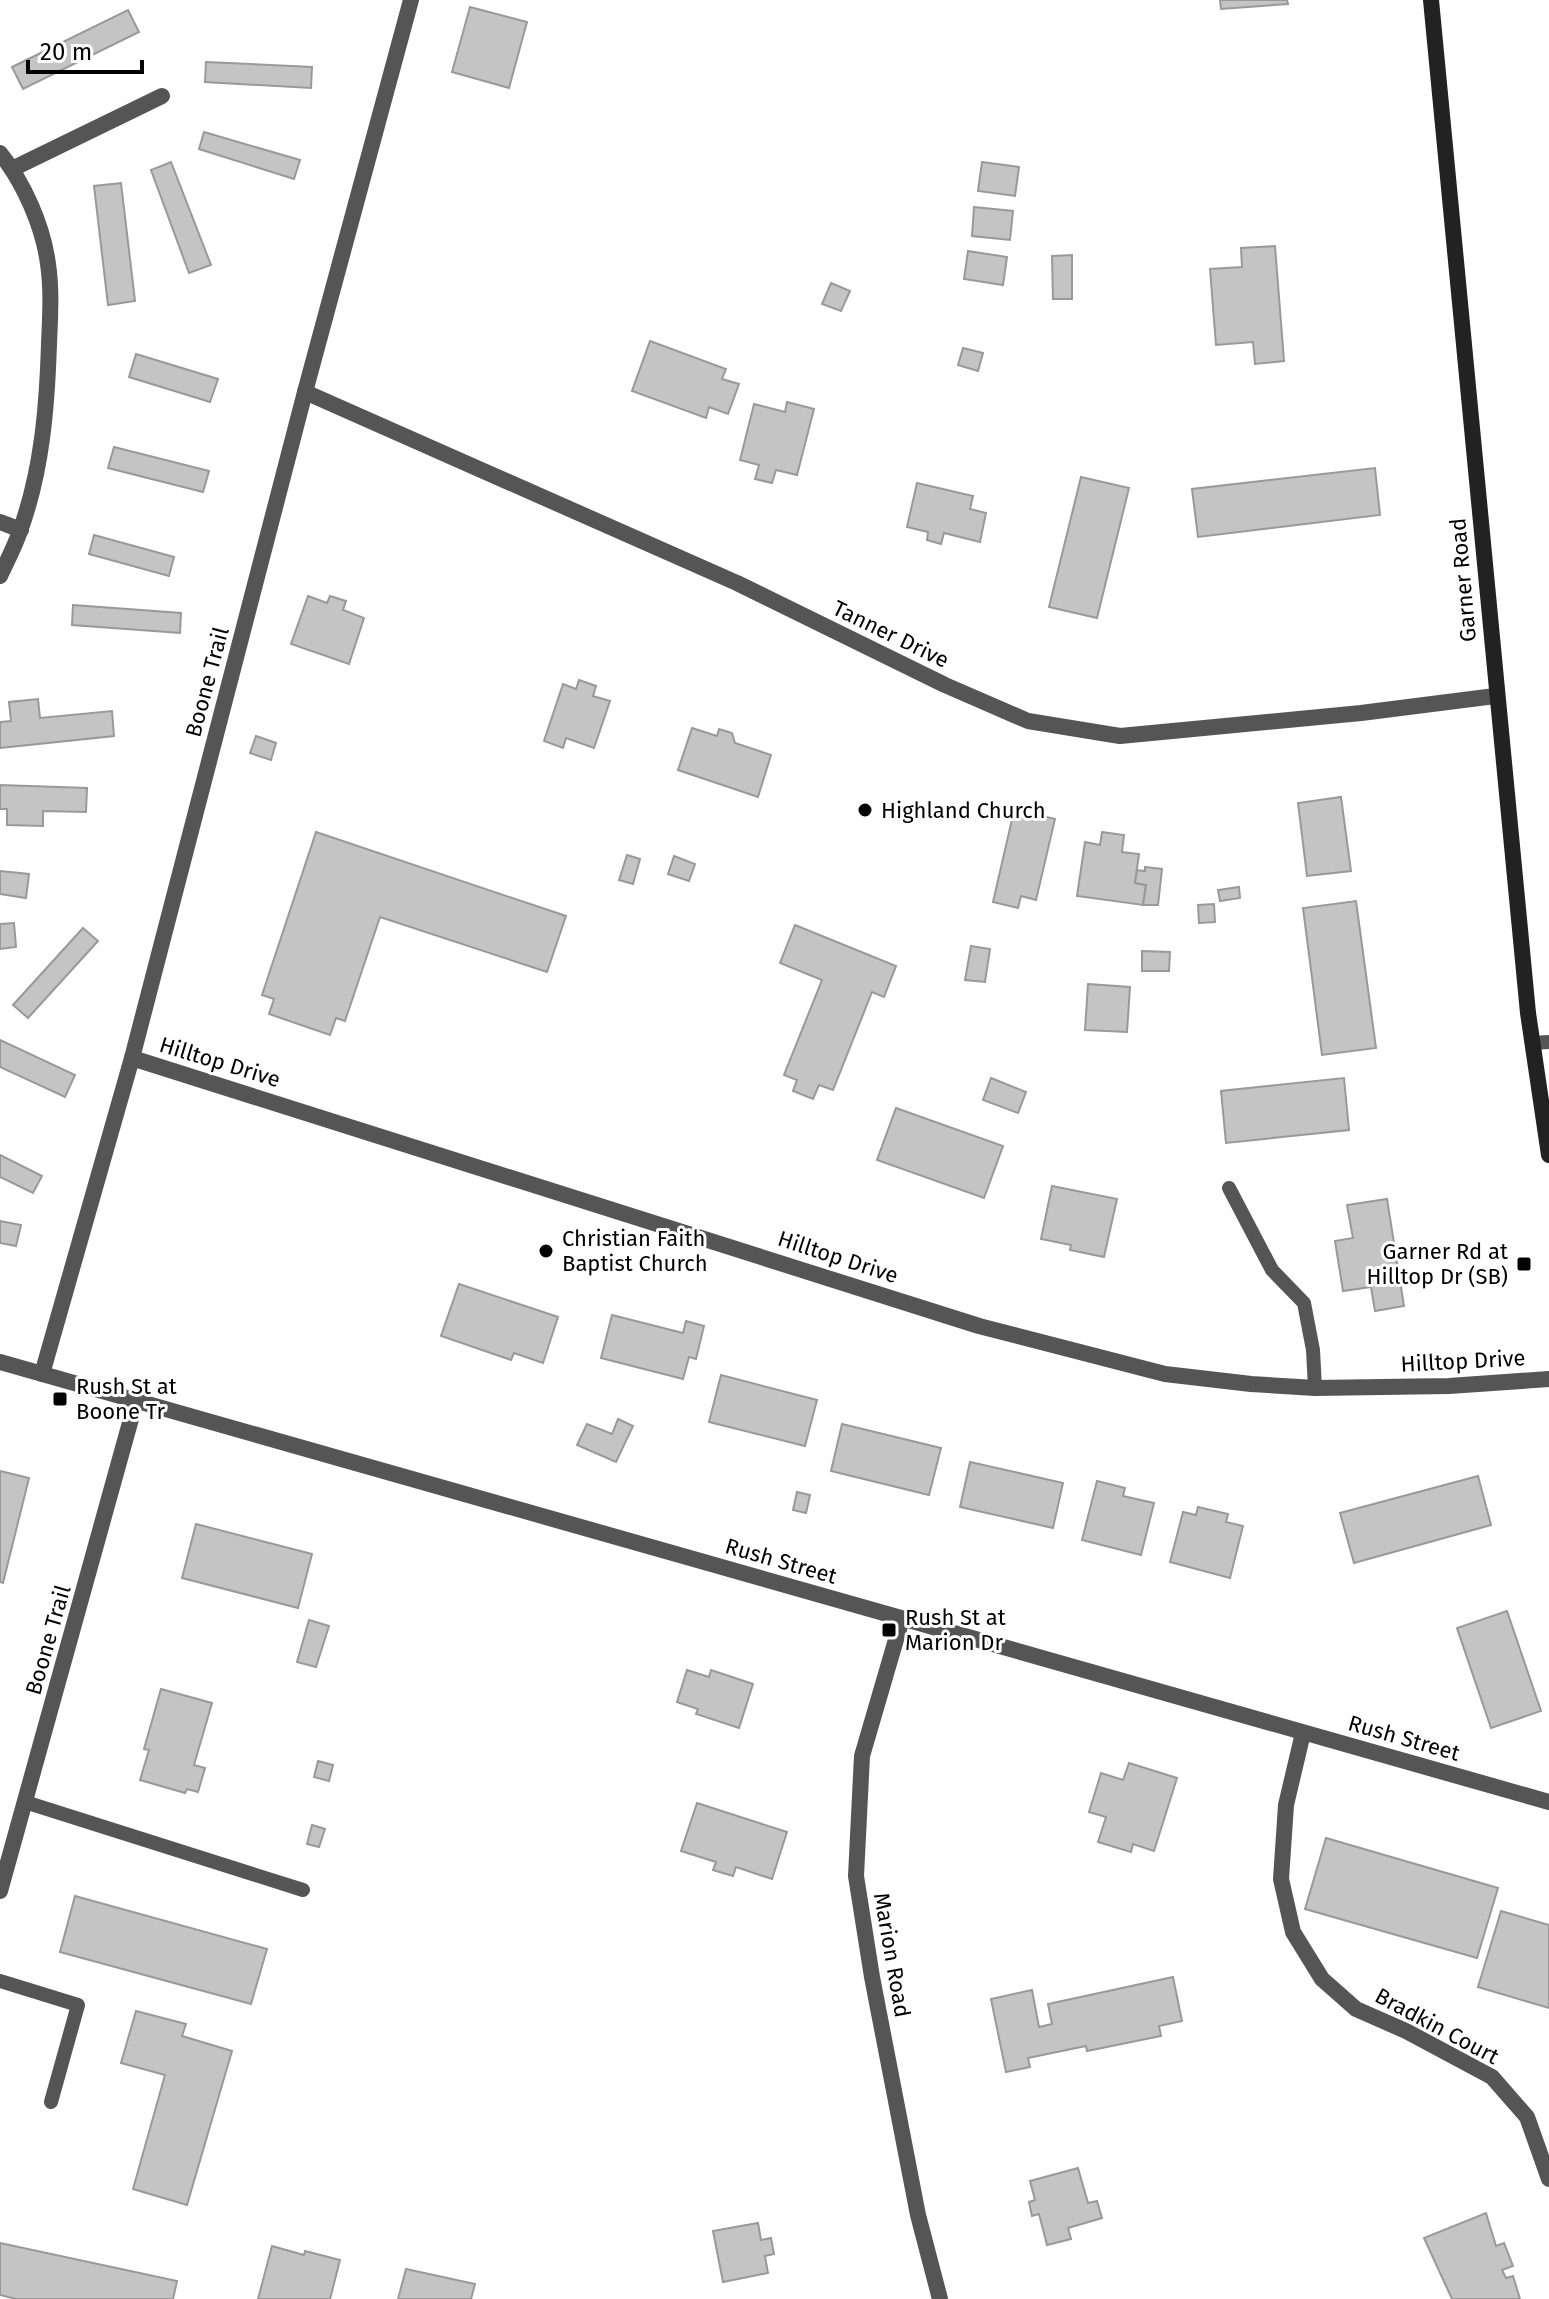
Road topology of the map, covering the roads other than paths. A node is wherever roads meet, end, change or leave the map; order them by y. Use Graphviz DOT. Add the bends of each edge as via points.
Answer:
graph roads {
  1 [pos="411,0"];
  2 [pos="1431,0"];
  3 [pos="162,96"];
  4 [pos="0,153"];
  5 [pos="12,169"];
  6 [pos="305,392"];
  7 [pos="0,522"];
  8 [pos="21,530"];
  9 [pos="0,576"];
  10 [pos="1495,696"];
  11 [pos="1541,1042"];
  12 [pos="132,1058"];
  13 [pos="1545,1098"];
  14 [pos="1549,1155"];
  15 [pos="1229,1188"];
  16 [pos="0,1362"];
  17 [pos="42,1374"];
  18 [pos="1549,1379"];
  19 [pos="1315,1388"];
  20 [pos="136,1401"];
  21 [pos="902,1619"];
  22 [pos="1303,1733"];
  23 [pos="25,1802"];
  24 [pos="1549,1802"];
  25 [pos="303,1890"];
  26 [pos="0,1891"];
  27 [pos="0,1981"];
  28 [pos="51,2102"];
  29 [pos="1549,2179"];
  30 [pos="940,2299"];
  1 -- 6 [label="street, Boone Trail"];
  2 -- 10 [label="main road, Garner Road"];
  3 -- 5 [label="street"];
  4 -- 5 [label="street"];
  5 -- 8 [label="street" via="37,222 48,263 50,307 41,452"];
  6 -- 10 [label="street, Tanner Drive" via="737,583 1028,721 1120,736"];
  6 -- 12 [label="street, Boone Trail"];
  7 -- 8 [label="street"];
  8 -- 9 [label="street"];
  10 -- 11 [label="main road, Garner Road"];
  11 -- 13 [label="main road, Garner Road"];
  12 -- 17 [label="street, Boone Trail"];
  12 -- 19 [label="street, Hilltop Drive" via="979,1326 1165,1374"];
  13 -- 14 [label="main road, Garner Road"];
  15 -- 19 [label="lane" via="1272,1270 1304,1303"];
  16 -- 17 [label="street, Rush Street"];
  17 -- 20 [label="street, Rush Street"];
  18 -- 19 [label="street, Hilltop Drive"];
  20 -- 21 [label="street, Rush Street"];
  20 -- 23 [label="street, Boone Trail"];
  21 -- 22 [label="street, Rush Street"];
  21 -- 30 [label="street, Marion Road" via="862,1756 856,1876 915,2201"];
  22 -- 24 [label="street, Rush Street"];
  22 -- 29 [label="street, Bradkin Court" via="1286,1805 1281,1879 1293,1932 1322,1979 1356,2009 1492,2077 1527,2117"];
  23 -- 25 [label="lane"];
  23 -- 26 [label="street, Boone Trail"];
  27 -- 28 [label="lane" via="78,2005"];
}
